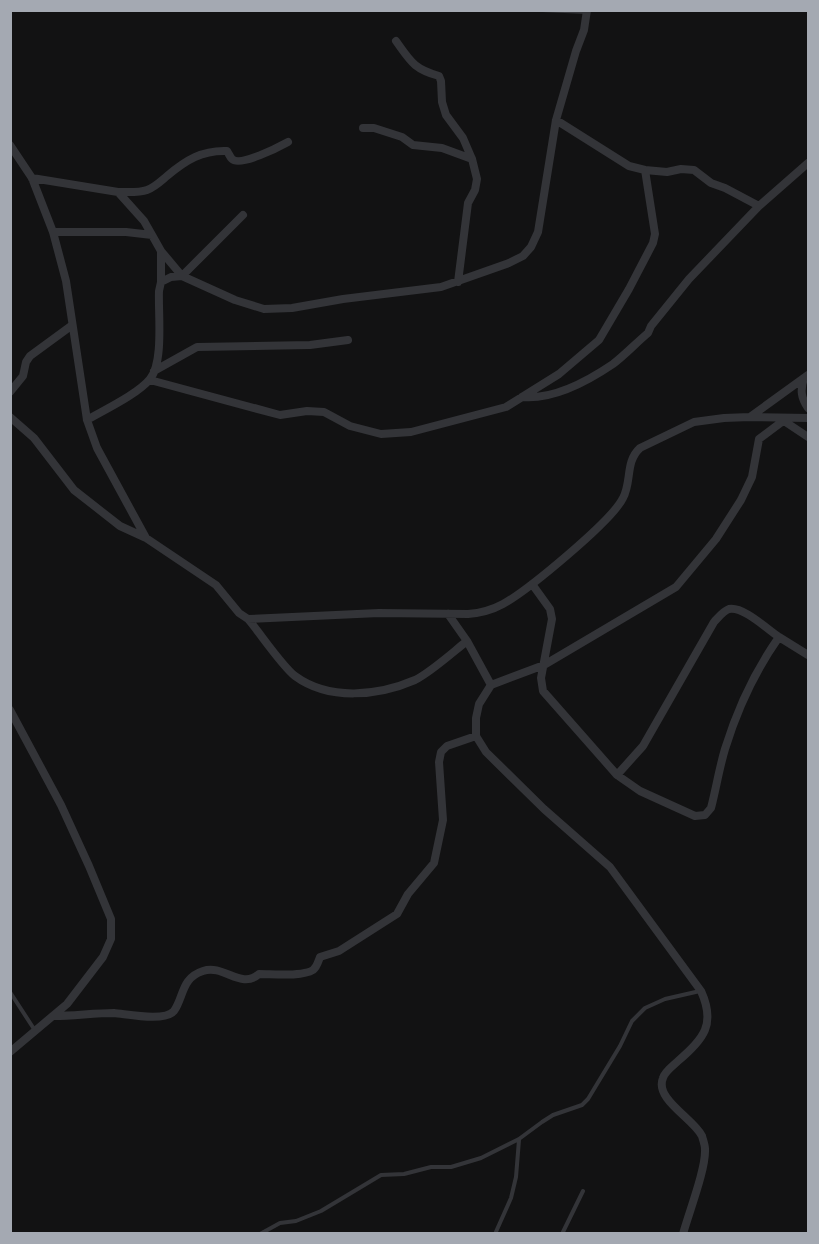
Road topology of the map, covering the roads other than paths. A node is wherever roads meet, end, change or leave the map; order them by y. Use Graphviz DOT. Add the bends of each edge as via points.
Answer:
graph roads {
  1 [pos="542,10"];
  2 [pos="587,11"];
  3 [pos="396,41"];
  4 [pos="556,120"];
  5 [pos="363,128"];
  6 [pos="288,142"];
  7 [pos="10,145"];
  8 [pos="472,159"];
  9 [pos="808,163"];
  10 [pos="645,170"];
  11 [pos="32,178"];
  12 [pos="118,192"];
  13 [pos="759,206"];
  14 [pos="243,215"];
  15 [pos="53,232"];
  16 [pos="152,235"];
  17 [pos="161,251"];
  18 [pos="182,276"];
  19 [pos="161,282"];
  20 [pos="458,282"];
  21 [pos="71,326"];
  22 [pos="348,340"];
  23 [pos="154,371"];
  24 [pos="806,376"];
  25 [pos="150,380"];
  26 [pos="10,392"];
  27 [pos="522,397"];
  28 [pos="808,408"];
  29 [pos="10,417"];
  30 [pos="750,417"];
  31 [pos="808,418"];
  32 [pos="780,419"];
  33 [pos="87,420"];
  34 [pos="808,437"];
  35 [pos="146,538"];
  36 [pos="532,584"];
  37 [pos="448,614"];
  38 [pos="248,619"];
  39 [pos="779,637"];
  40 [pos="467,641"];
  41 [pos="808,655"];
  42 [pos="544,665"];
  43 [pos="491,685"];
  44 [pos="10,710"];
  45 [pos="476,736"];
  46 [pos="617,775"];
  47 [pos="701,991"];
  48 [pos="10,992"];
  49 [pos="54,1016"];
  50 [pos="36,1032"];
  51 [pos="10,1053"];
  52 [pos="519,1139"];
  53 [pos="582,1191"];
  54 [pos="260,1233"];
  55 [pos="495,1233"];
  56 [pos="562,1233"];
  57 [pos="683,1233"];
  1 -- 2 [label="lane"];
  2 -- 4 [label="street" via="585,30"];
  3 -- 8 [label="street" via="419,70 439,76 446,115"];
  4 -- 10 [label="street" via="629,166"];
  4 -- 20 [label="street" via="538,232 531,247 509,263"];
  5 -- 8 [label="street"];
  6 -- 12 [label="street" via="238,162 227,151 200,153 146,190"];
  7 -- 11 [label="street"];
  8 -- 20 [label="street" via="477,179 468,203"];
  9 -- 13 [label="street"];
  10 -- 13 [label="street" via="694,170 711,183"];
  10 -- 27 [label="street" via="655,234 629,289 599,340 559,374"];
  11 -- 12 [label="street"];
  11 -- 15 [label="street"];
  12 -- 16 [label="street" via="144,220"];
  13 -- 27 [label="street" via="689,279 648,333 613,363 584,381 544,396"];
  14 -- 18 [label="street"];
  15 -- 16 [label="street"];
  15 -- 21 [label="street" via="66,281"];
  16 -- 17 [label="street"];
  17 -- 18 [label="street"];
  17 -- 19 [label="street"];
  18 -- 19 [label="street"];
  18 -- 20 [label="street" via="264,309"];
  19 -- 23 [label="street"];
  21 -- 26 [label="street" via="30,356 23,376"];
  21 -- 33 [label="street"];
  22 -- 23 [label="street" via="310,345 197,347"];
  23 -- 25 [label="street"];
  24 -- 28 [label="street" via="801,388"];
  24 -- 30 [label="street"];
  25 -- 27 [label="street" via="280,415 324,412 350,426 381,434 411,432 451,422 506,407"];
  25 -- 33 [label="street"];
  29 -- 35 [label="street" via="34,438 74,490 120,526"];
  30 -- 32 [label="street"];
  30 -- 36 [label="street" via="694,422 640,447 633,454 626,490 616,508"];
  31 -- 32 [label="street"];
  32 -- 34 [label="street"];
  32 -- 42 [label="street" via="759,439 752,477 741,500 688,575 644,608"];
  33 -- 35 [label="street"];
  35 -- 38 [label="street" via="216,585 239,614"];
  36 -- 37 [label="street" via="482,613"];
  36 -- 42 [label="street" via="550,609 552,619"];
  37 -- 38 [label="street"];
  37 -- 40 [label="street"];
  38 -- 40 [label="street" via="293,675 328,691 353,694 416,679"];
  39 -- 41 [label="street"];
  39 -- 46 [label="street" via="742,611 723,612 643,746"];
  39 -- 46 [label="street" via="750,684 725,749 711,808 705,814 695,816 639,791"];
  40 -- 43 [label="street"];
  42 -- 43 [label="street"];
  42 -- 46 [label="street" via="543,691"];
  43 -- 45 [label="street" via="479,704"];
  44 -- 49 [label="street" via="61,805 111,919 111,939 103,957"];
  45 -- 47 [label="street" via="486,752 544,810 610,867"];
  45 -- 49 [label="street" via="441,752 443,820 434,863 397,914 372,931 339,951 320,957 316,967 303,973 259,974 246,981 205,970 193,976 169,1015"];
  47 -- 52 [label="lane" via="645,1008 632,1021 588,1099 542,1122"];
  47 -- 57 [label="street" via="708,1007 705,1034 662,1078 662,1089 701,1134 706,1148"];
  48 -- 50 [label="lane"];
  49 -- 50 [label="street"];
  50 -- 51 [label="street"];
  52 -- 54 [label="lane" via="457,1166 381,1175 321,1212"];
  52 -- 55 [label="lane" via="511,1198"];
  53 -- 56 [label="lane"];
}
